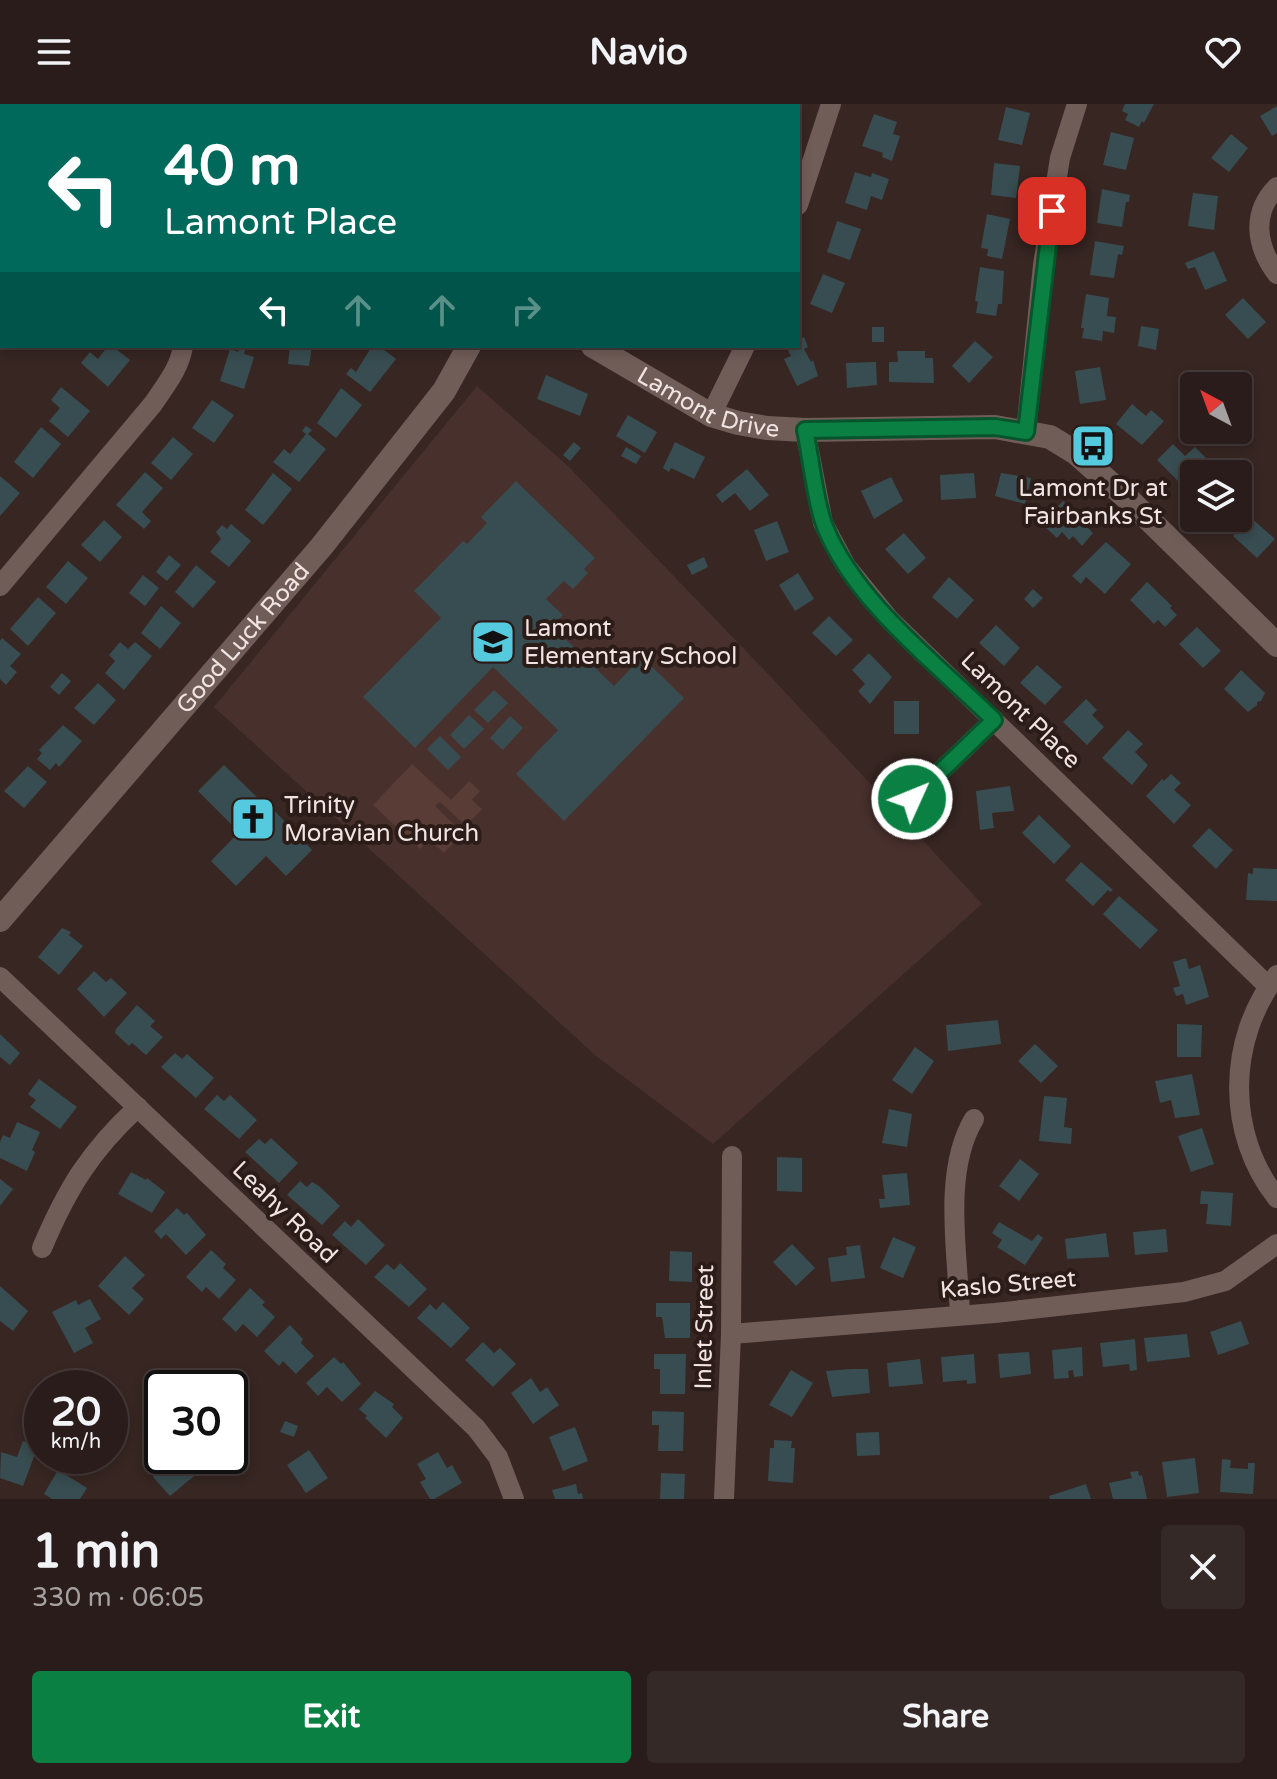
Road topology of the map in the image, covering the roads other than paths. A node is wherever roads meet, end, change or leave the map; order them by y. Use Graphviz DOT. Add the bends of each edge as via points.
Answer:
graph roads {
  1 [pos="831,104"];
  2 [pos="1077,104"];
  3 [pos="1277,187"];
  4 [pos="800,199"];
  5 [pos="1277,274"];
  6 [pos="182,348"];
  7 [pos="468,348"];
  8 [pos="596,348"];
  9 [pos="744,348"];
  10 [pos="711,415"];
  11 [pos="805,430"];
  12 [pos="1026,432"];
  13 [pos="0,586"];
  14 [pos="1277,645"];
  15 [pos="994,720"];
  16 [pos="912,799"];
  17 [pos="0,920"];
  18 [pos="0,977"];
  19 [pos="1272,981"];
  20 [pos="138,1107"];
  21 [pos="974,1119"];
  22 [pos="732,1156"];
  23 [pos="1277,1198"];
  24 [pos="1277,1244"];
  25 [pos="42,1248"];
  26 [pos="960,1315"];
  27 [pos="731,1334"];
  28 [pos="514,1499"];
  29 [pos="724,1499"];
  1 -- 4 [label="street"];
  2 -- 12 [label="street" via="1060,158 1050,219"];
  3 -- 5 [label="street" via="1259,211 1259,224 1260,246"];
  6 -- 13 [label="street" via="153,404"];
  7 -- 17 [label="street, Good Luck Road" via="444,391 322,546"];
  8 -- 10 [label="street, Lamont Drive"];
  9 -- 10 [label="street"];
  10 -- 11 [label="street, Lamont Drive" via="767,428"];
  11 -- 12 [label="street, Lamont Drive" via="995,427"];
  11 -- 15 [label="street, Lamont Place" via="823,523 846,566 890,620"];
  12 -- 14 [label="street, Lamont Drive" via="1050,437 1097,470"];
  15 -- 16 [label="street"];
  15 -- 19 [label="street, Lamont Place"];
  18 -- 20 [label="street, Leahy Road"];
  19 -- 23 [label="street" via="1254,1013 1237,1088 1248,1148"];
  20 -- 25 [label="street" via="82,1168 63,1197"];
  20 -- 28 [label="street, Leahy Road" via="476,1428 498,1457"];
  21 -- 26 [label="street" via="963,1137 954,1195"];
  22 -- 27 [label="street, Inlet Street"];
  24 -- 26 [label="street, Kaslo Street" via="1225,1281 1184,1292"];
  26 -- 27 [label="street, Kaslo Street"];
  27 -- 29 [label="street, Inlet Street"];
}
